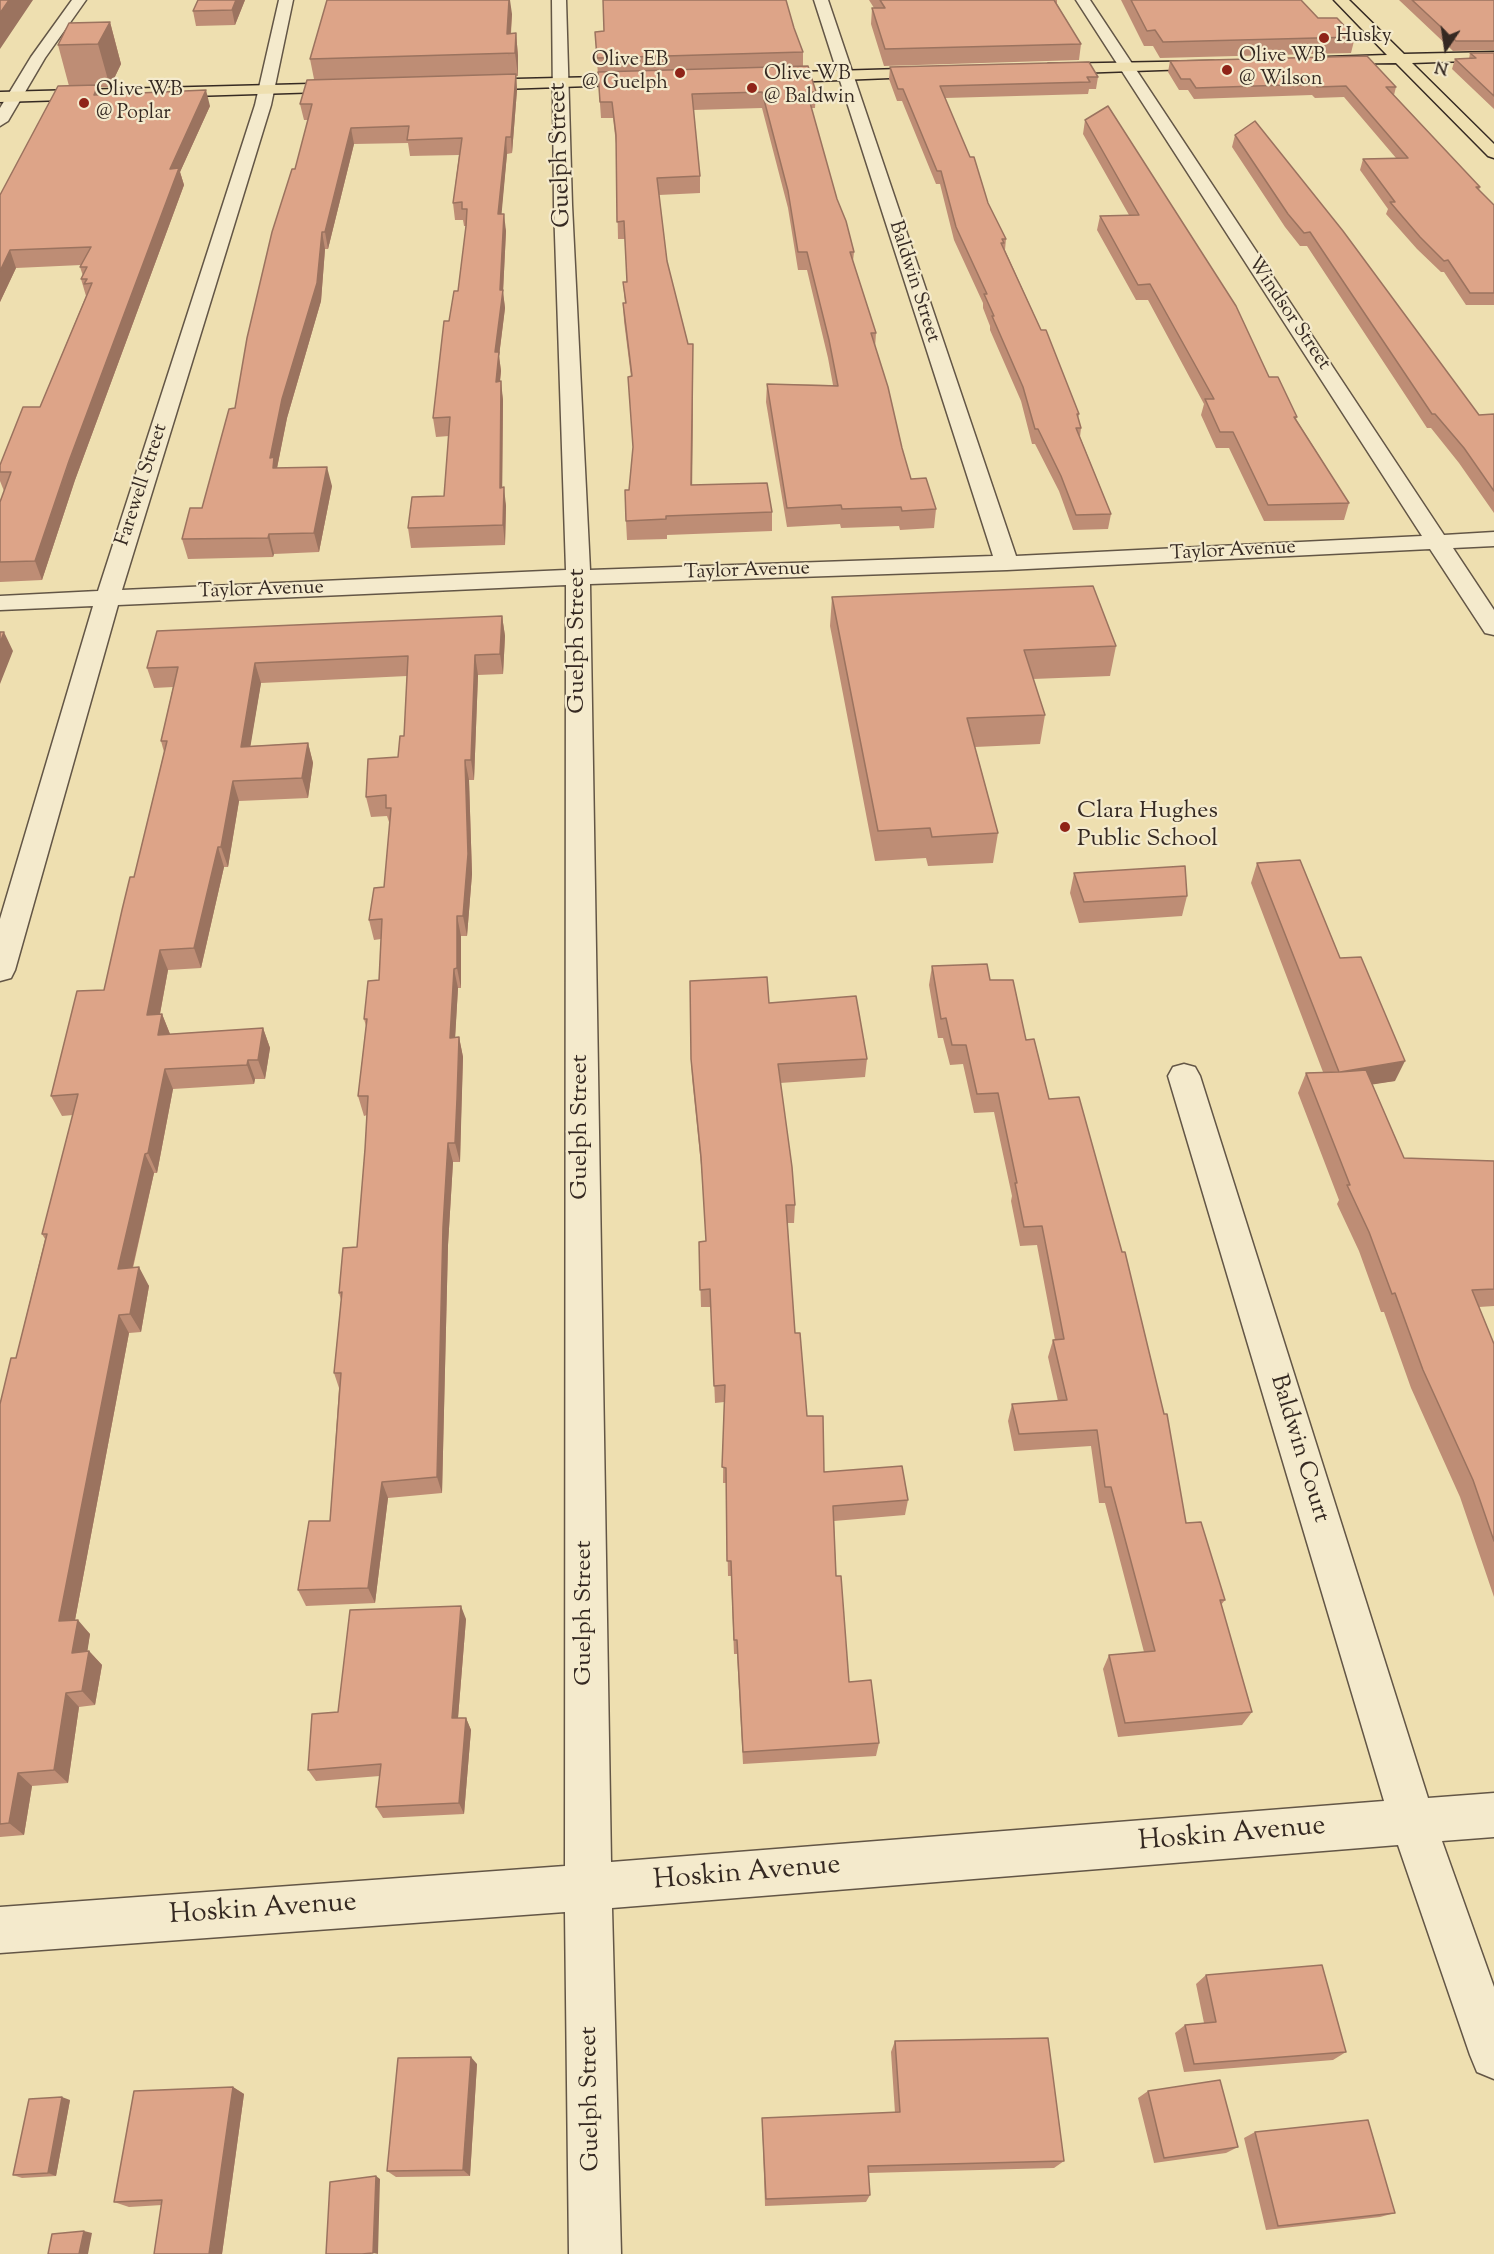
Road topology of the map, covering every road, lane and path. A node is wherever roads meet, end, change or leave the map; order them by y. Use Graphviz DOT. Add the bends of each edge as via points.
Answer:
graph roads {
  1 [pos="79,0"];
  2 [pos="286,0"];
  3 [pos="559,0"];
  4 [pos="821,0"];
  5 [pos="1083,0"];
  6 [pos="1341,0"];
  7 [pos="1494,56"];
  8 [pos="1400,58"];
  9 [pos="1317,62"];
  10 [pos="1229,64"];
  11 [pos="1125,67"];
  12 [pos="1032,70"];
  13 [pos="950,72"];
  14 [pos="845,76"];
  15 [pos="750,78"];
  16 [pos="655,80"];
  17 [pos="559,83"];
  18 [pos="454,85"];
  19 [pos="361,87"];
  20 [pos="267,90"];
  21 [pos="7,97"];
  22 [pos="0,121"];
  23 [pos="1494,153"];
  24 [pos="1494,539"];
  25 [pos="1439,542"];
  26 [pos="1006,563"];
  27 [pos="578,577"];
  28 [pos="108,597"];
  29 [pos="0,603"];
  30 [pos="1494,628"];
  31 [pos="0,970"];
  32 [pos="1184,1077"];
  33 [pos="1494,1815"];
  34 [pos="1413,1822"];
  35 [pos="588,1887"];
  36 [pos="0,1930"];
  37 [pos="1494,2055"];
  38 [pos="595,2254"];
  1 -- 21 [label="street"];
  2 -- 20 [label="street, Farewell Street"];
  3 -- 17 [label="street, Guelph Street"];
  4 -- 14 [label="street, Baldwin Street"];
  5 -- 11 [label="street, Windsor Street"];
  6 -- 8 [label="main road"];
  7 -- 8 [label="main road"];
  8 -- 9 [label="main road"];
  8 -- 23 [label="main road"];
  10 -- 11 [label="main road"];
  11 -- 12 [label="main road"];
  11 -- 25 [label="street, Windsor Street"];
  13 -- 14 [label="main road"];
  14 -- 15 [label="main road"];
  14 -- 26 [label="street, Baldwin Street"];
  16 -- 17 [label="main road"];
  17 -- 18 [label="main road"];
  17 -- 27 [label="street, Guelph Street"];
  19 -- 20 [label="main road"];
  20 -- 21 [label="main road"];
  20 -- 28 [label="street, Farewell Street"];
  21 -- 22 [label="street"];
  24 -- 25 [label="street, Taylor Avenue"];
  25 -- 26 [label="street, Taylor Avenue"];
  25 -- 30 [label="street, Windsor Street"];
  26 -- 27 [label="street, Taylor Avenue"];
  27 -- 28 [label="street, Taylor Avenue"];
  27 -- 35 [label="street, Guelph Street"];
  28 -- 29 [label="street, Taylor Avenue"];
  28 -- 31 [label="street, Farewell Street"];
  32 -- 34 [label="street, Baldwin Court"];
  33 -- 34 [label="street, Hoskin Avenue"];
  34 -- 35 [label="street, Hoskin Avenue"];
  34 -- 37 [label="street"];
  35 -- 36 [label="street, Hoskin Avenue"];
  35 -- 38 [label="street, Guelph Street"];
}
